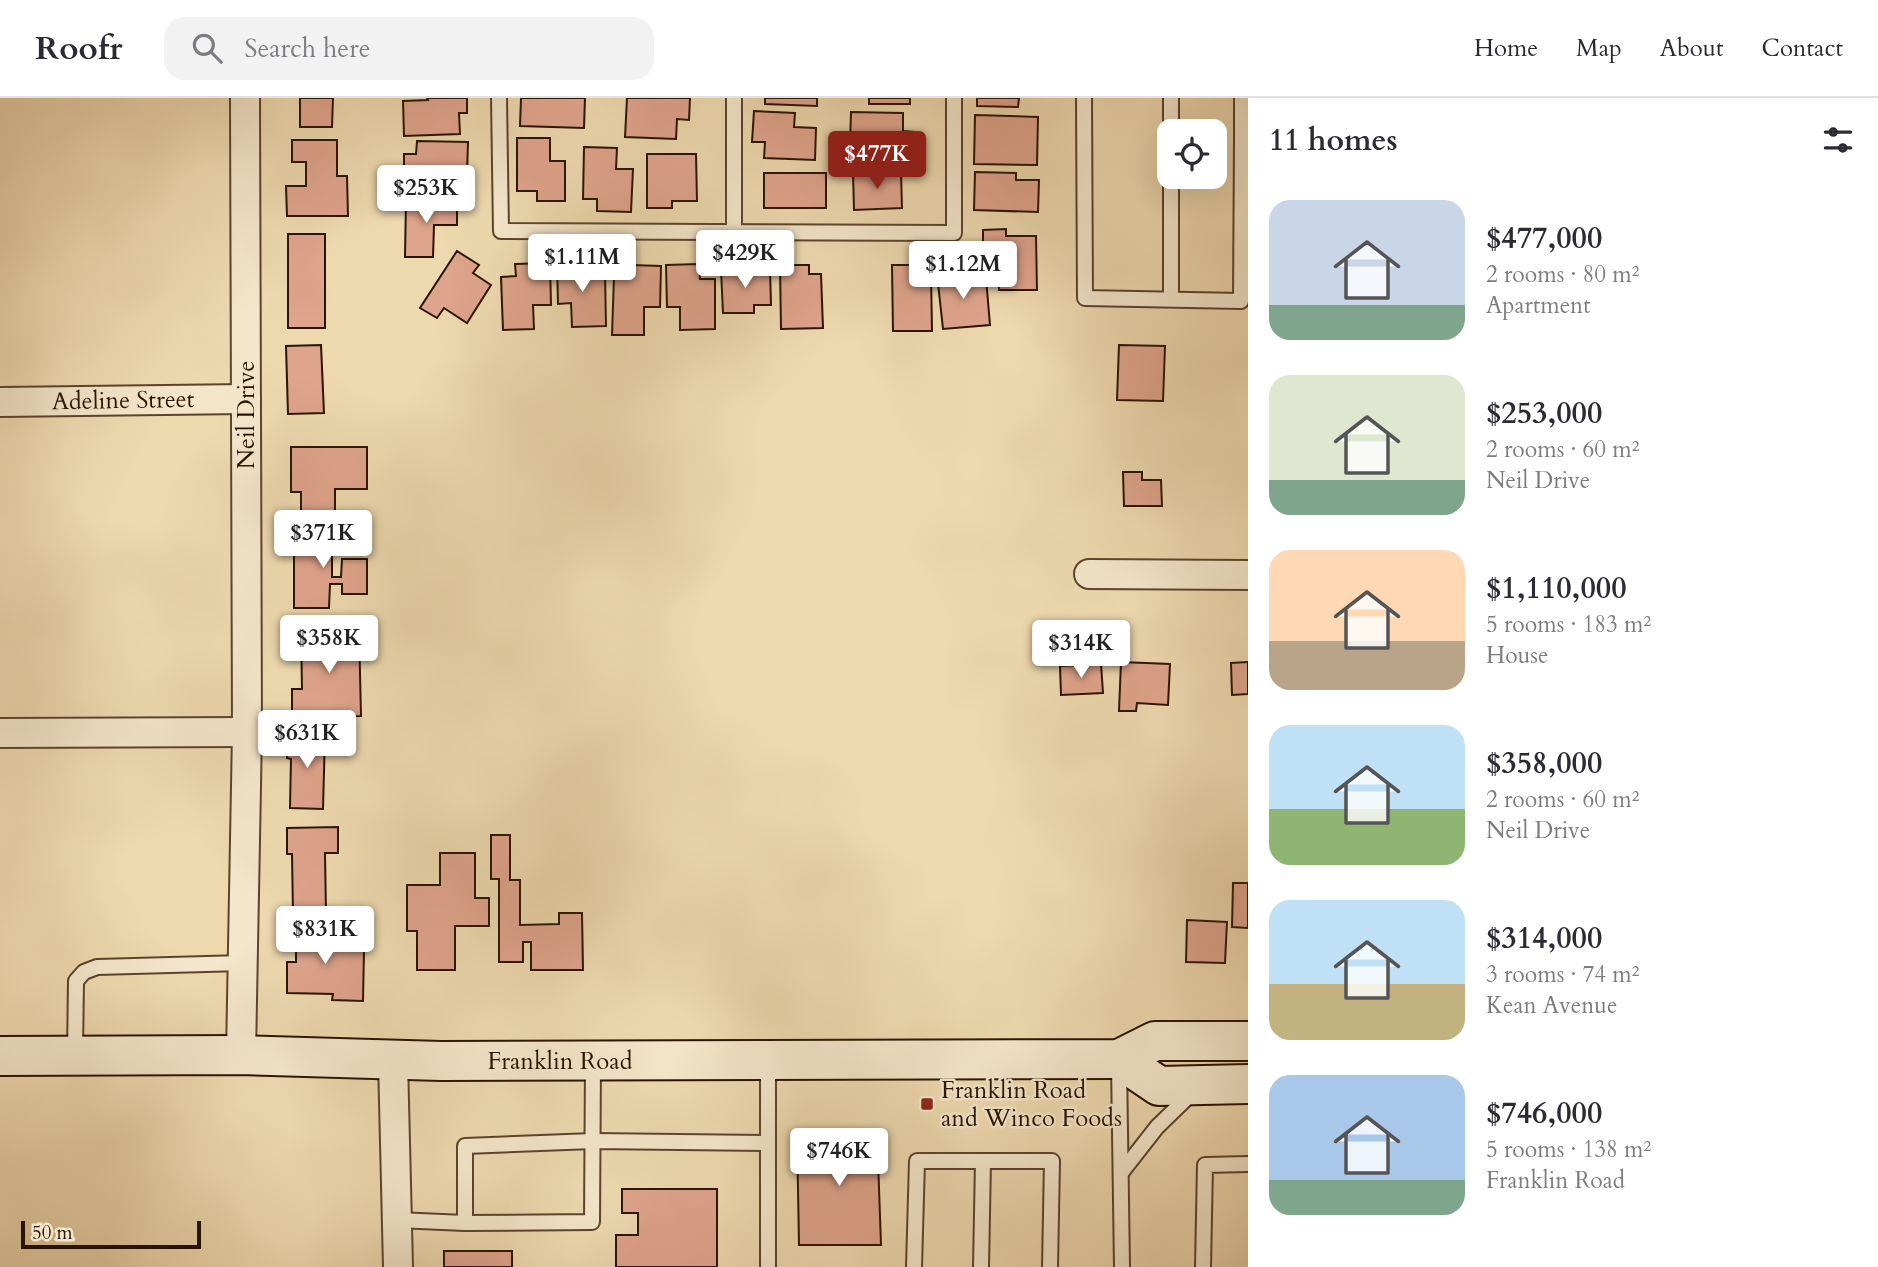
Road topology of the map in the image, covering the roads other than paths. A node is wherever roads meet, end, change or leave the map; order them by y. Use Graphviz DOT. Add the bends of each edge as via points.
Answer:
graph roads {
  1 [pos="245,98"];
  2 [pos="499,98"];
  3 [pos="734,98"];
  4 [pos="954,98"];
  5 [pos="1084,98"];
  6 [pos="1171,98"];
  7 [pos="1242,98"];
  8 [pos="1171,119"];
  9 [pos="1245,139"];
  10 [pos="1171,189"];
  11 [pos="734,232"];
  12 [pos="1171,299"];
  13 [pos="246,399"];
  14 [pos="0,401"];
  15 [pos="1089,574"];
  16 [pos="1248,575"];
  17 [pos="247,732"];
  18 [pos="0,733"];
  19 [pos="243,963"];
  20 [pos="1248,1041"];
  21 [pos="241,1055"];
  22 [pos="0,1056"];
  23 [pos="75,1056"];
  24 [pos="1119,1059"];
  25 [pos="393,1060"];
  26 [pos="768,1060"];
  27 [pos="593,1061"];
  28 [pos="1248,1084"];
  29 [pos="1199,1085"];
  30 [pos="593,1141"];
  31 [pos="768,1143"];
  32 [pos="982,1161"];
  33 [pos="1248,1164"];
  34 [pos="1121,1173"];
  35 [pos="397,1220"];
  36 [pos="465,1223"];
  37 [pos="398,1267"];
  38 [pos="768,1267"];
  39 [pos="914,1267"];
  40 [pos="981,1267"];
  41 [pos="1050,1267"];
  42 [pos="1122,1267"];
  43 [pos="1203,1267"];
  1 -- 13 [label="street, Neil Drive"];
  2 -- 11 [label="lane" via="501,232"];
  3 -- 11 [label="lane"];
  4 -- 11 [label="lane" via="954,233"];
  5 -- 12 [label="lane" via="1085,298"];
  6 -- 8 [label="lane"];
  7 -- 9 [label="lane"];
  9 -- 12 [label="lane" via="1241,301"];
  10 -- 12 [label="lane"];
  13 -- 14 [label="street, Adeline Street"];
  13 -- 17 [label="street, Neil Drive"];
  15 -- 16 [label="street"];
  17 -- 18 [label="street"];
  17 -- 19 [label="street, Neil Drive"];
  19 -- 21 [label="street, Neil Drive"];
  19 -- 23 [label="lane" via="97,967 84,972 76,981"];
  20 -- 24 [label="main road, Franklin Road" via="1155,1041"];
  21 -- 23 [label="main road, Franklin Road"];
  21 -- 25 [label="main road, Franklin Road"];
  22 -- 23 [label="main road, Franklin Road"];
  24 -- 26 [label="main road, Franklin Road"];
  24 -- 29 [label="main road" via="1159,1086"];
  24 -- 34 [label="lane"];
  25 -- 27 [label="main road, Franklin Road"];
  25 -- 35 [label="street"];
  26 -- 27 [label="main road, Franklin Road"];
  26 -- 31 [label="lane"];
  27 -- 30 [label="lane"];
  28 -- 29 [label="main road"];
  29 -- 34 [label="lane" via="1157,1127"];
  30 -- 31 [label="lane"];
  30 -- 36 [label="lane" via="466,1146"];
  30 -- 36 [label="lane" via="592,1222"];
  31 -- 38 [label="lane"];
  32 -- 39 [label="lane" via="916,1161"];
  32 -- 40 [label="lane"];
  32 -- 41 [label="lane" via="1052,1161"];
  33 -- 43 [label="lane" via="1205,1165"];
  34 -- 42 [label="lane"];
  35 -- 36 [label="lane"];
  35 -- 37 [label="street"];
}
